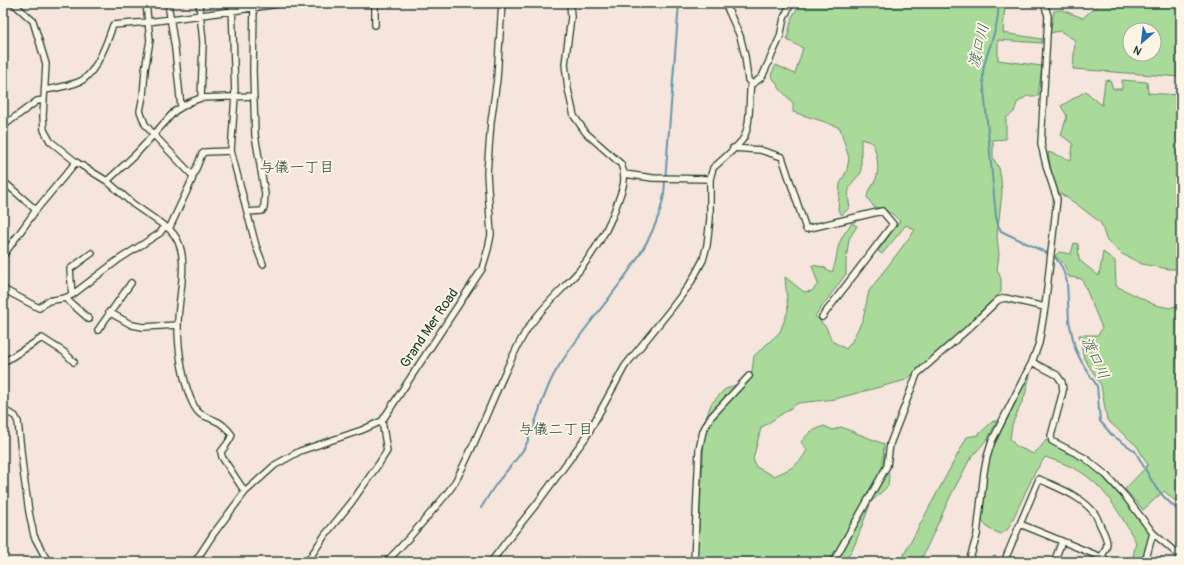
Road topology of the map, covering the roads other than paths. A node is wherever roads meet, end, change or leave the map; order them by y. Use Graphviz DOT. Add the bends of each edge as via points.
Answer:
graph roads {
  1 [pos="13,3"];
  2 [pos="146,3"];
  3 [pos="168,3"];
  4 [pos="199,3"];
  5 [pos="232,3"];
  6 [pos="284,3"];
  7 [pos="375,3"];
  8 [pos="502,3"];
  9 [pos="570,3"];
  10 [pos="725,3"];
  11 [pos="791,3"];
  12 [pos="1044,3"];
  13 [pos="254,6"];
  14 [pos="232,11"];
  15 [pos="200,15"];
  16 [pos="170,18"];
  17 [pos="148,22"];
  18 [pos="375,25"];
  19 [pos="751,83"];
  20 [pos="45,90"];
  21 [pos="235,96"];
  22 [pos="254,96"];
  23 [pos="201,98"];
  24 [pos="44,100"];
  25 [pos="181,107"];
  26 [pos="3,126"];
  27 [pos="153,134"];
  28 [pos="733,148"];
  29 [pos="232,151"];
  30 [pos="76,162"];
  31 [pos="624,174"];
  32 [pos="193,176"];
  33 [pos="710,179"];
  34 [pos="3,181"];
  35 [pos="107,181"];
  36 [pos="36,210"];
  37 [pos="247,212"];
  38 [pos="167,228"];
  39 [pos="92,253"];
  40 [pos="3,256"];
  41 [pos="262,264"];
  42 [pos="131,283"];
  43 [pos="3,289"];
  44 [pos="72,295"];
  45 [pos="66,298"];
  46 [pos="1045,307"];
  47 [pos="109,312"];
  48 [pos="822,317"];
  49 [pos="89,319"];
  50 [pos="178,325"];
  51 [pos="98,330"];
  52 [pos="3,359"];
  53 [pos="74,362"];
  54 [pos="1032,362"];
  55 [pos="749,376"];
  56 [pos="3,410"];
  57 [pos="382,421"];
  58 [pos="245,492"];
  59 [pos="1020,524"];
  60 [pos="1153,533"];
  61 [pos="1062,541"];
  62 [pos="1101,557"];
  63 [pos="1181,557"];
  64 [pos="48,562"];
  65 [pos="195,562"];
  66 [pos="307,562"];
  67 [pos="386,562"];
  68 [pos="491,562"];
  69 [pos="694,562"];
  70 [pos="833,562"];
  71 [pos="969,562"];
  72 [pos="1004,562"];
  73 [pos="1054,562"];
  74 [pos="1108,562"];
  75 [pos="1145,562"];
  1 -- 20 [label="street" via="33,21 46,64"];
  2 -- 17 [label="street"];
  3 -- 16 [label="street"];
  4 -- 15 [label="street"];
  5 -- 14 [label="street"];
  6 -- 13 [label="street"];
  7 -- 18 [label="street"];
  8 -- 57 [label="street, Grand Mer Road" via="487,173 491,235 488,249 482,269 468,293"];
  9 -- 31 [label="street" via="571,17 565,64 574,116 586,133 621,164"];
  10 -- 19 [label="street" via="740,36 748,80"];
  11 -- 19 [label="street" via="784,18 780,37 762,78"];
  12 -- 46 [label="street" via="1048,16 1041,144 1058,199"];
  13 -- 14 [label="street"];
  13 -- 22 [label="street"];
  14 -- 15 [label="street"];
  14 -- 21 [label="street"];
  15 -- 16 [label="street"];
  15 -- 23 [label="street" via="203,42"];
  16 -- 17 [label="street"];
  16 -- 25 [label="street"];
  17 -- 20 [label="street" via="113,25 96,65 83,80"];
  17 -- 27 [label="street" via="150,40 140,110 145,124"];
  19 -- 28 [label="street" via="746,131 742,140"];
  20 -- 24 [label="street"];
  21 -- 22 [label="street"];
  21 -- 23 [label="street"];
  21 -- 29 [label="street"];
  22 -- 37 [label="street" via="255,135 265,194 262,211"];
  23 -- 25 [label="street"];
  24 -- 26 [label="street" via="37,101"];
  24 -- 30 [label="street" via="44,130 50,141"];
  25 -- 27 [label="street" via="175,110"];
  27 -- 32 [label="street"];
  27 -- 35 [label="street"];
  28 -- 33 [label="street" via="714,168"];
  28 -- 48 [label="street" via="760,150 782,157 806,229 882,211 893,224"];
  29 -- 32 [label="street" via="205,152"];
  29 -- 37 [label="street"];
  30 -- 35 [label="street"];
  30 -- 36 [label="street"];
  31 -- 33 [label="street"];
  31 -- 67 [label="street" via="624,184 615,212 600,240 578,271 527,330 496,391 472,450 454,483 405,543"];
  32 -- 38 [label="street"];
  33 -- 68 [label="street" via="707,245 703,260 690,284 625,366 586,437 543,497"];
  34 -- 36 [label="street"];
  35 -- 38 [label="street" via="133,204"];
  36 -- 40 [label="street"];
  37 -- 41 [label="street"];
  38 -- 44 [label="street" via="118,260"];
  38 -- 50 [label="street" via="174,233 183,257"];
  39 -- 44 [label="street" via="70,269"];
  42 -- 47 [label="street"];
  43 -- 45 [label="street" via="39,308 48,300"];
  44 -- 45 [label="street"];
  45 -- 49 [label="street"];
  46 -- 54 [label="street" via="1039,343"];
  46 -- 70 [label="street" via="1005,298 998,300 917,374 890,444 887,466"];
  47 -- 50 [label="street" via="132,325"];
  47 -- 51 [label="street"];
  50 -- 58 [label="street" via="182,368 194,406 202,416 220,423 232,435 221,452"];
  52 -- 53 [label="street" via="7,360 42,338"];
  54 -- 60 [label="street" via="1057,375 1062,382 1063,391 1051,436 1052,441 1085,458 1106,475"];
  54 -- 71 [label="street" via="992,441 984,472 977,535"];
  55 -- 69 [label="street" via="710,418 702,431 698,450"];
  56 -- 64 [label="street" via="15,416 18,422 34,536"];
  57 -- 58 [label="street" via="300,452 275,465"];
  57 -- 66 [label="street" via="387,451"];
  58 -- 65 [label="street"];
  59 -- 61 [label="street"];
  59 -- 62 [label="street" via="1039,480 1067,492 1095,514 1107,542 1107,549"];
  59 -- 72 [label="street"];
  60 -- 63 [label="street"];
  60 -- 75 [label="street"];
  61 -- 62 [label="street"];
  61 -- 73 [label="street"];
  62 -- 74 [label="street"];
}
